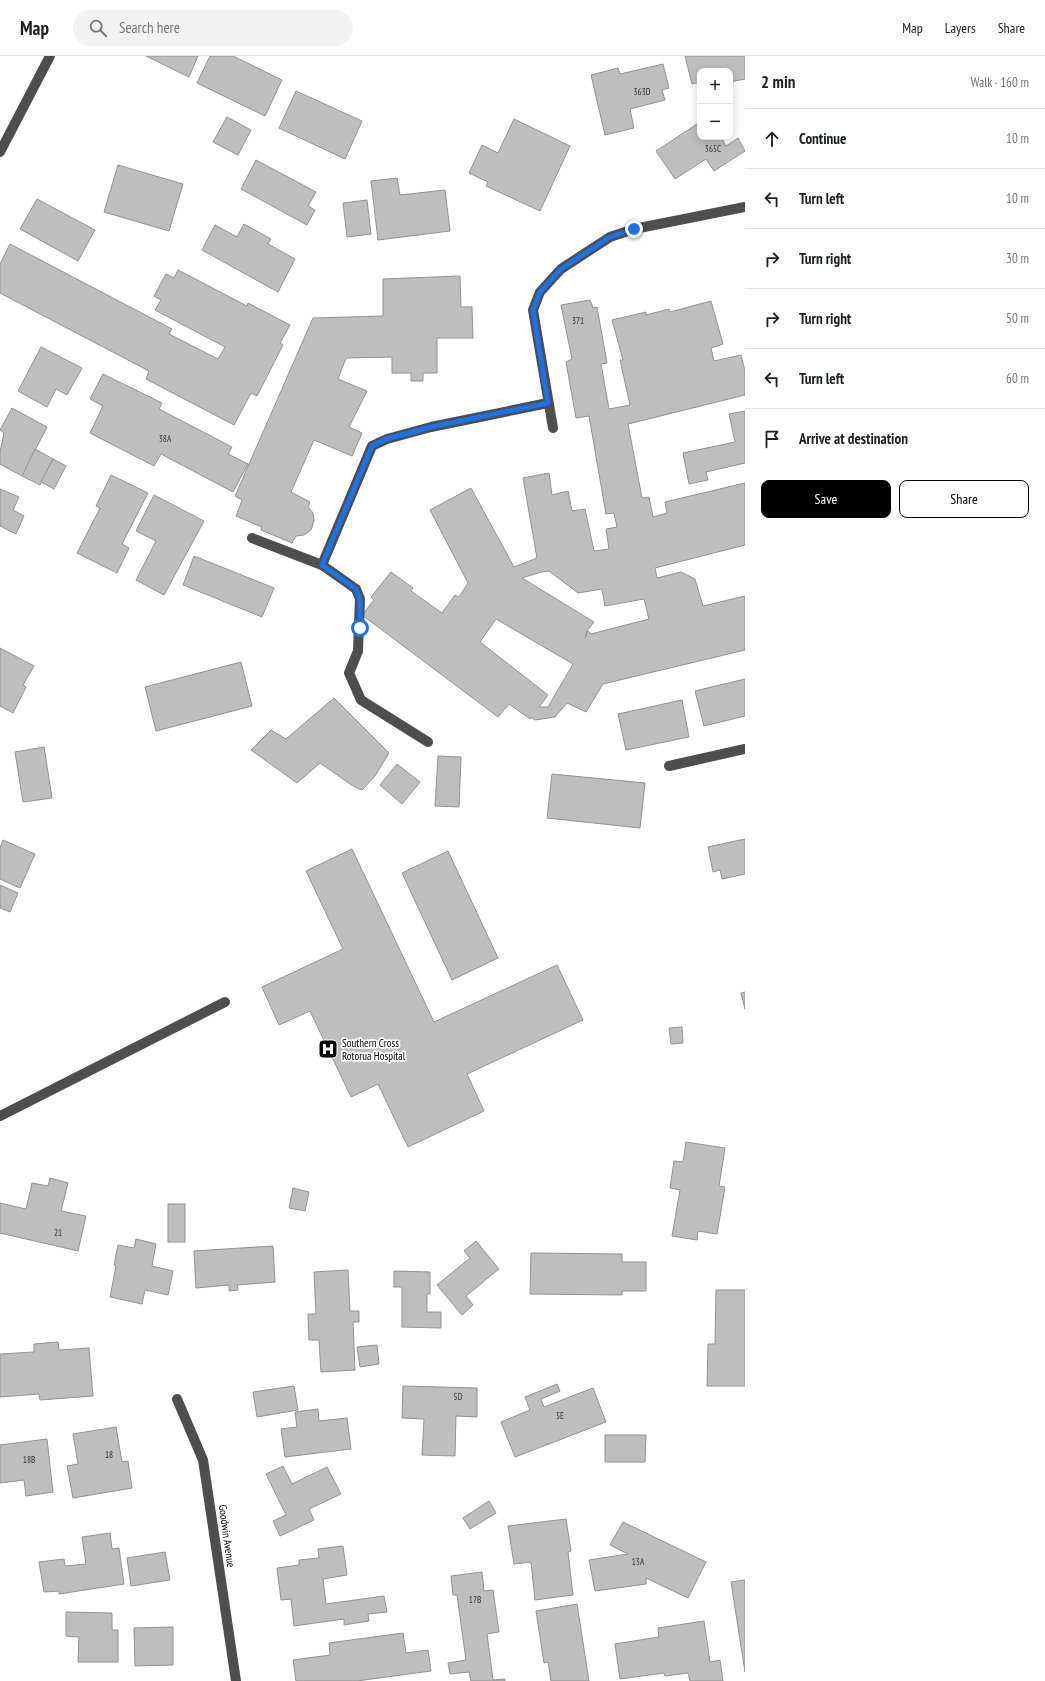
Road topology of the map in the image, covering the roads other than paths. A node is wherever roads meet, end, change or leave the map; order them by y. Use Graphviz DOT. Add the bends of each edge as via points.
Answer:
graph roads {
  1 [pos="50,56"];
  2 [pos="0,152"];
  3 [pos="745,207"];
  4 [pos="548,403"];
  5 [pos="553,428"];
  6 [pos="252,538"];
  7 [pos="322,565"];
  8 [pos="428,742"];
  9 [pos="745,749"];
  10 [pos="669,766"];
  11 [pos="225,1002"];
  12 [pos="0,1116"];
  13 [pos="177,1398"];
  14 [pos="236,1681"];
  1 -- 2 [label="street"];
  3 -- 4 [label="street" via="634,229 610,237 561,269 540,292 533,310"];
  4 -- 5 [label="street"];
  4 -- 7 [label="street" via="431,427 386,439 372,446"];
  6 -- 7 [label="street"];
  7 -- 8 [label="street" via="356,589 360,600 358,651 348,673 360,700"];
  9 -- 10 [label="street"];
  11 -- 12 [label="street"];
  13 -- 14 [label="street, Goodwin Avenue" via="203,1460"];
}
